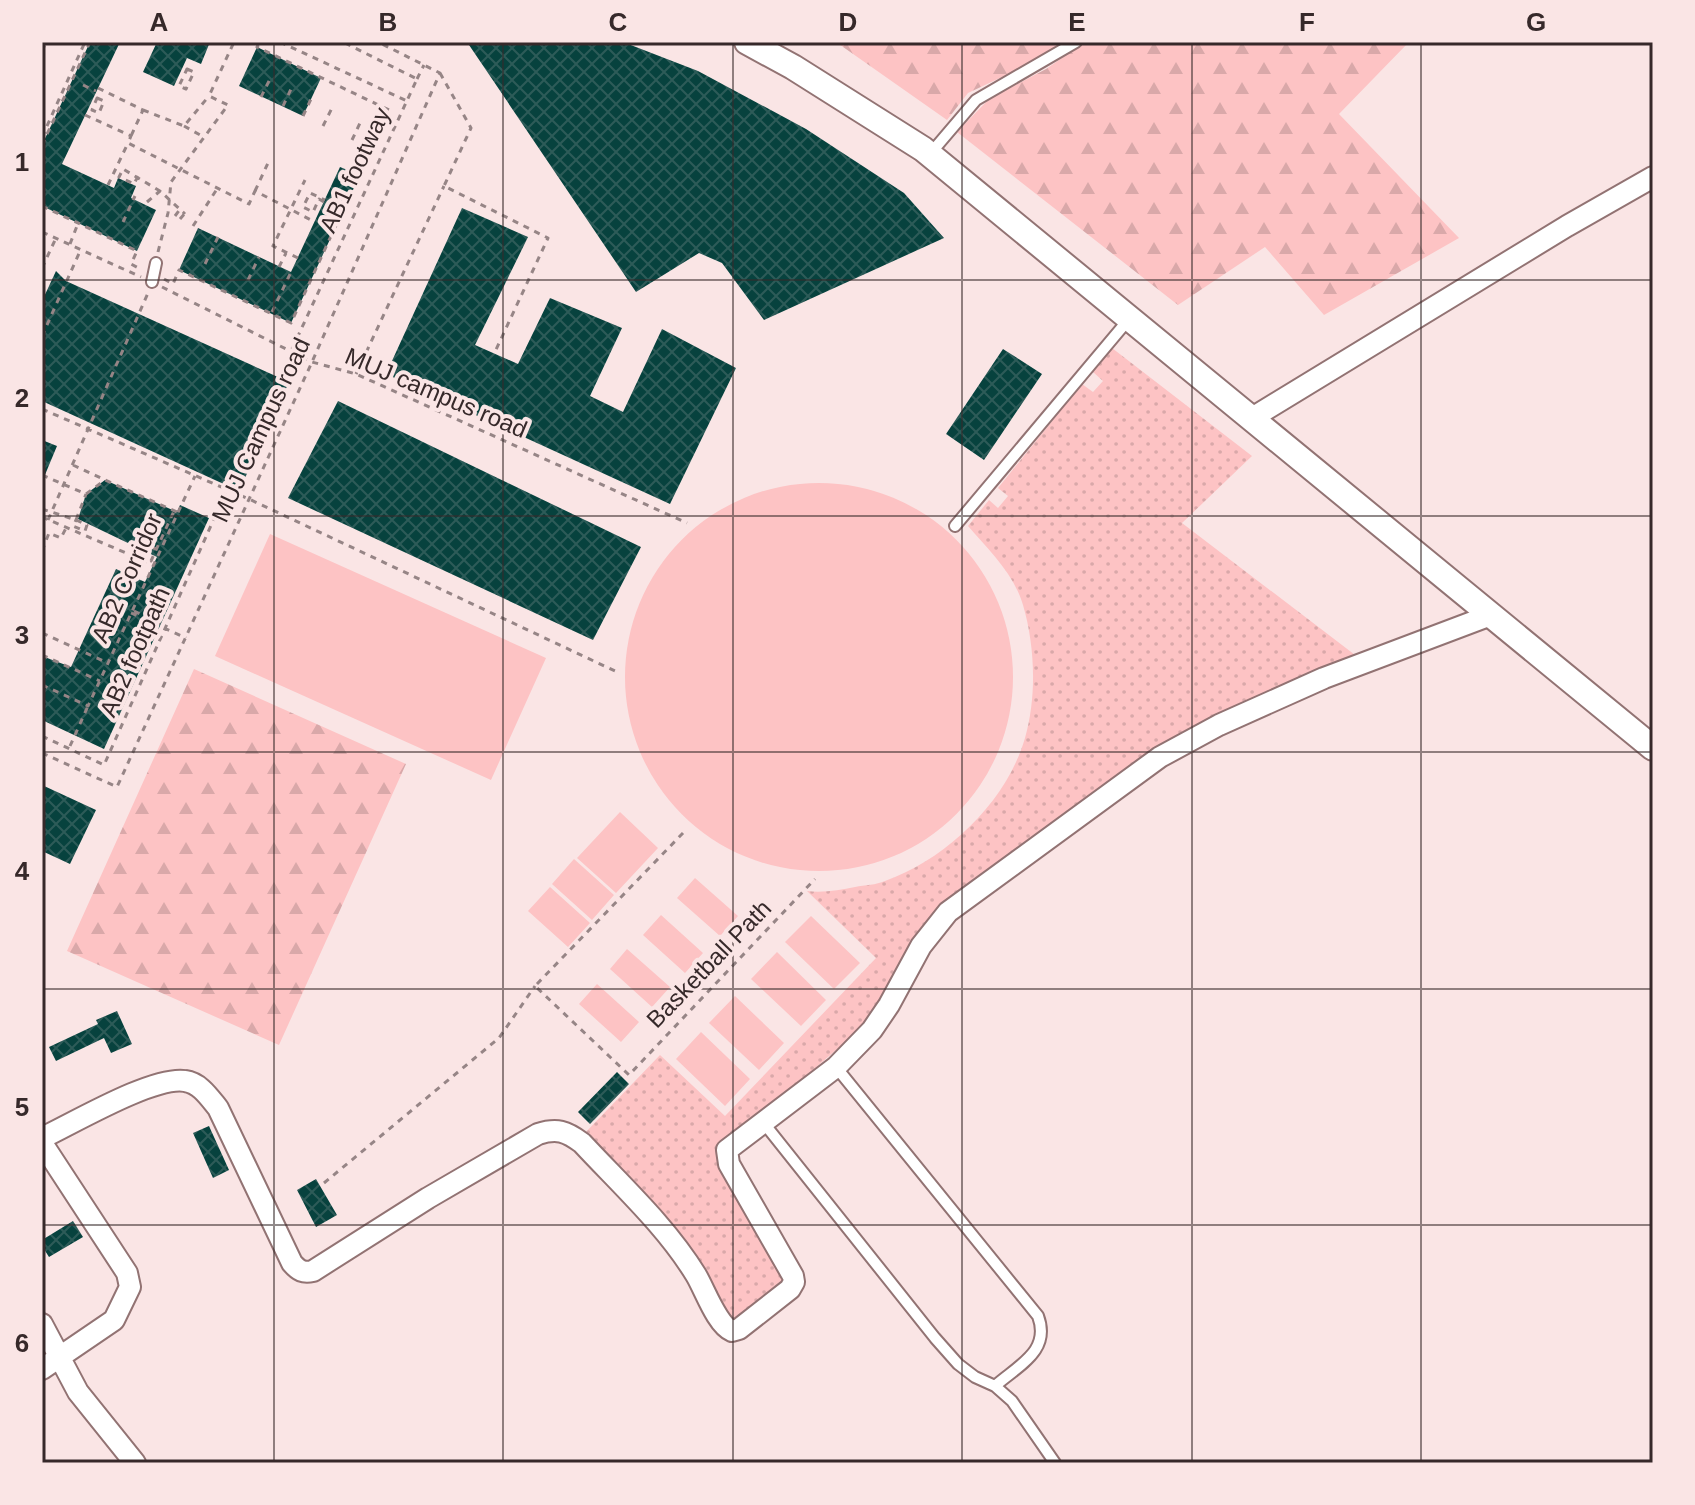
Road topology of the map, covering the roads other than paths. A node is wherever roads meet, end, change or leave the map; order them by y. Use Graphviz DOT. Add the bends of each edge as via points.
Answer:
graph roads {
  1 [pos="747,42"];
  2 [pos="1076,42"];
  3 [pos="929,155"];
  4 [pos="1653,177"];
  5 [pos="156,263"];
  6 [pos="153,278"];
  7 [pos="1129,319"];
  8 [pos="1252,418"];
  9 [pos="955,526"];
  10 [pos="1491,615"];
  11 [pos="1653,748"];
  12 [pos="836,1067"];
  13 [pos="763,1122"];
  14 [pos="42,1141"];
  15 [pos="42,1324"];
  16 [pos="61,1356"];
  17 [pos="42,1369"];
  18 [pos="995,1386"];
  19 [pos="135,1463"];
  20 [pos="1055,1463"];
  1 -- 3 [label="street"];
  2 -- 3 [label="lane" via="976,100"];
  3 -- 7 [label="street"];
  4 -- 8 [label="street"];
  5 -- 6 [label="lane"];
  7 -- 8 [label="street"];
  7 -- 9 [label="lane"];
  8 -- 10 [label="street"];
  10 -- 11 [label="street"];
  10 -- 12 [label="street" via="1324,678 1160,757 948,912 921,946 872,1030"];
  12 -- 13 [label="street"];
  12 -- 18 [label="lane" via="1038,1316 1040,1345"];
  13 -- 14 [label="street" via="732,1145 727,1157 794,1282 732,1331 721,1324 685,1257 664,1232 582,1143 555,1128 305,1273 292,1263 218,1108 188,1081 167,1081 144,1090"];
  13 -- 18 [label="lane" via="958,1364"];
  14 -- 16 [label="street" via="127,1273 130,1287 114,1320"];
  15 -- 16 [label="street"];
  16 -- 17 [label="street"];
  16 -- 19 [label="street" via="78,1392"];
  18 -- 20 [label="lane" via="1012,1401"];
}
